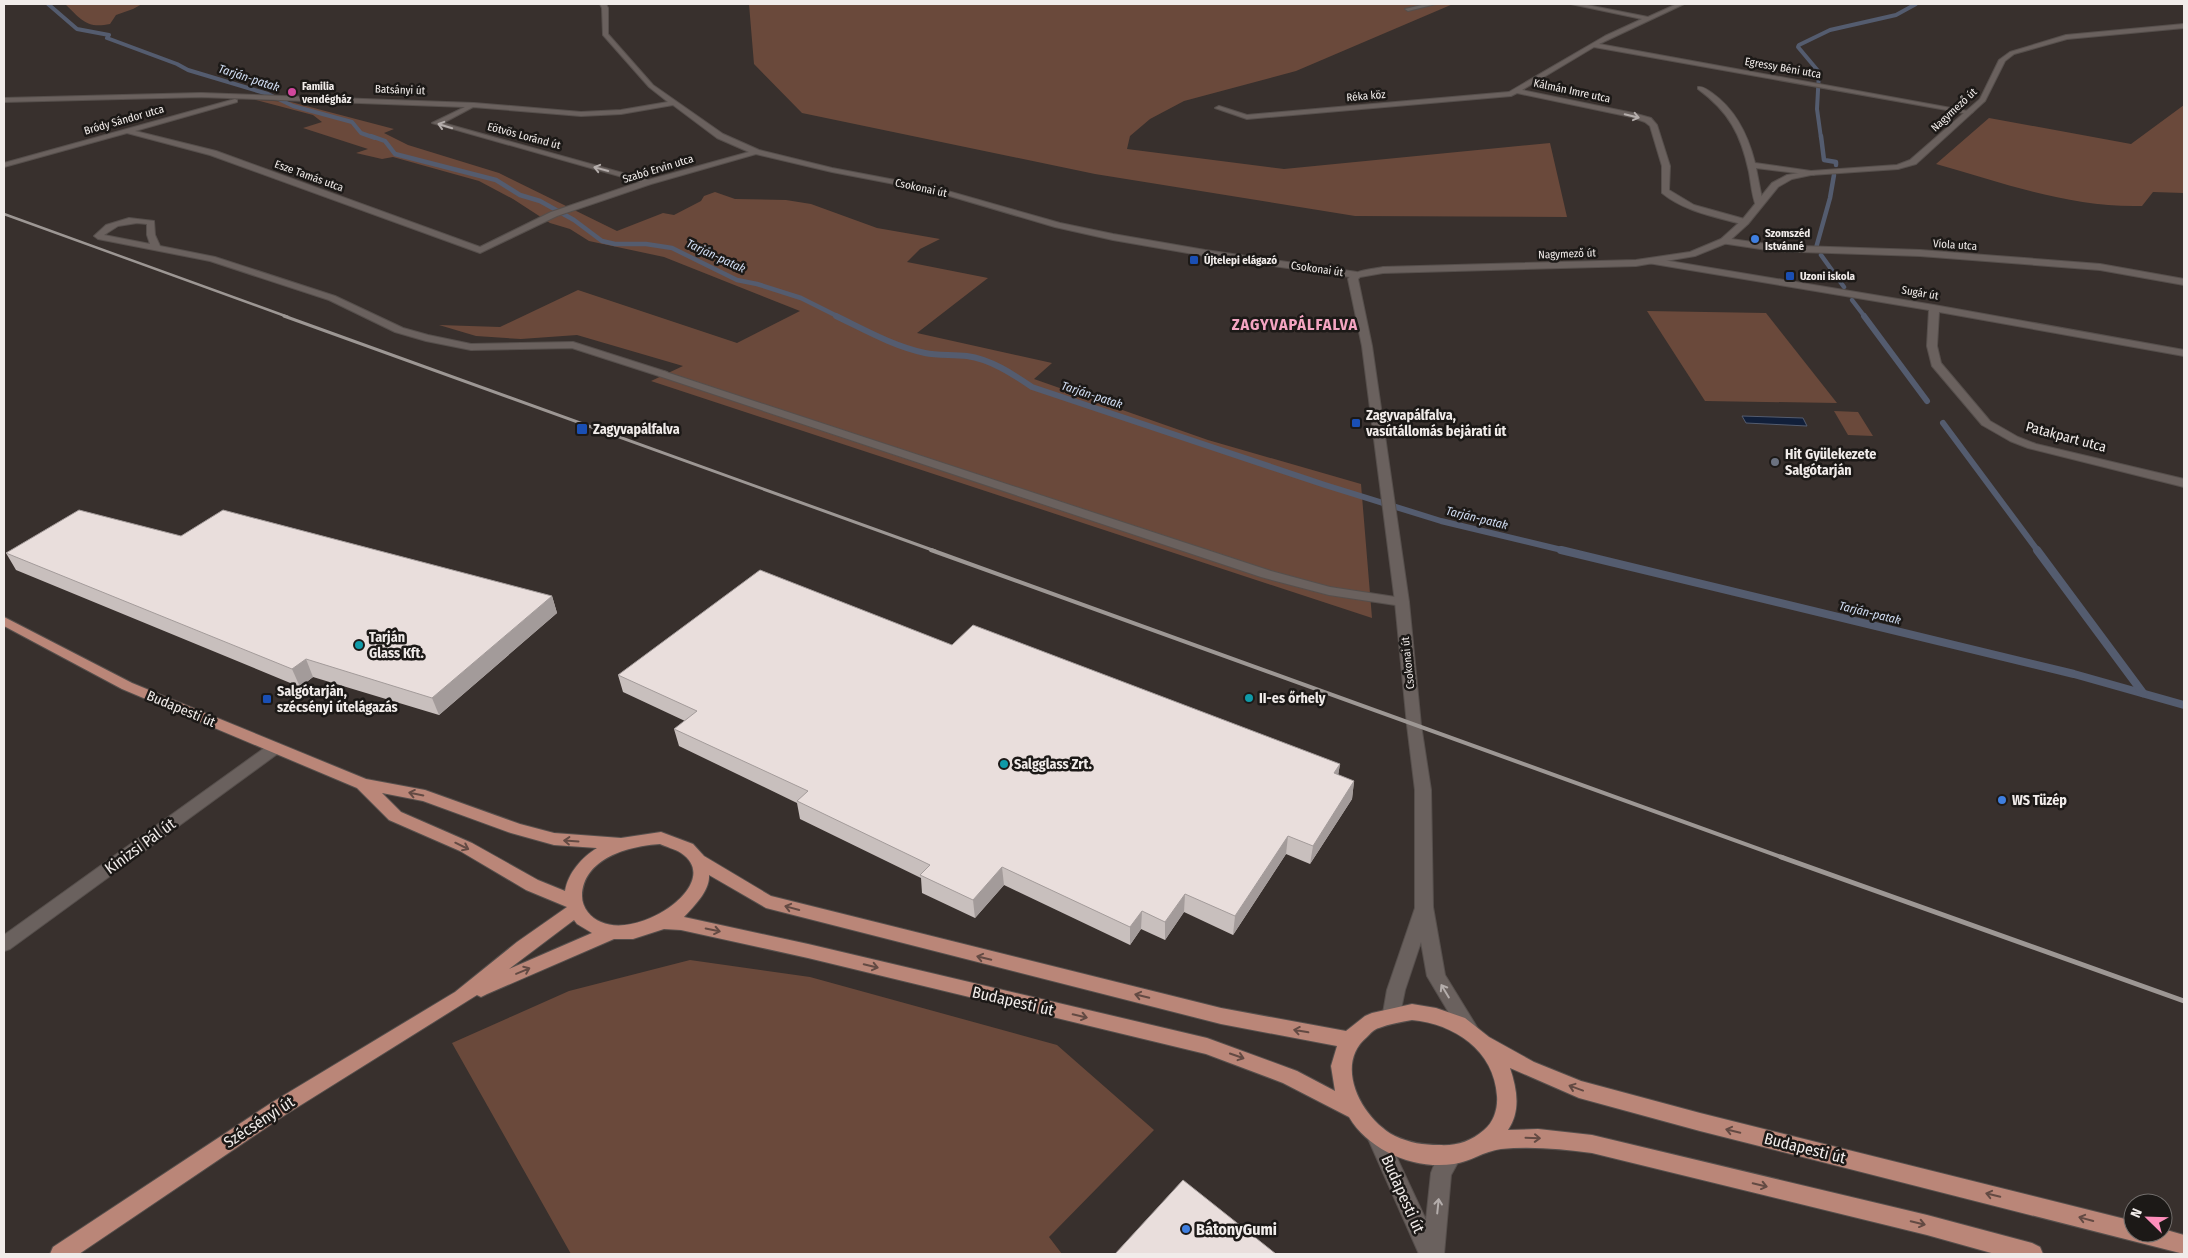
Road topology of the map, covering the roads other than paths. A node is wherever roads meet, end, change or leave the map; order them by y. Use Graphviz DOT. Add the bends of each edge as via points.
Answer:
graph roads {
  1 [pos="603,4"];
  2 [pos="1433,4"];
  3 [pos="1574,4"];
  4 [pos="1681,4"];
  5 [pos="1408,9"];
  6 [pos="1646,18"];
  7 [pos="2184,26"];
  8 [pos="1593,45"];
  9 [pos="1700,88"];
  10 [pos="1516,91"];
  11 [pos="250,96"];
  12 [pos="4,100"];
  13 [pos="674,103"];
  14 [pos="474,105"];
  15 [pos="1219,108"];
  16 [pos="1969,112"];
  17 [pos="127,131"];
  18 [pos="756,152"];
  19 [pos="4,165"];
  20 [pos="1752,165"];
  21 [pos="1811,173"];
  22 [pos="648,182"];
  23 [pos="1759,204"];
  24 [pos="554,214"];
  25 [pos="1745,222"];
  26 [pos="1724,241"];
  27 [pos="156,247"];
  28 [pos="1651,261"];
  29 [pos="1357,274"];
  30 [pos="2184,282"];
  31 [pos="1934,308"];
  32 [pos="2184,353"];
  33 [pos="1386,479"];
  34 [pos="2184,483"];
  35 [pos="1402,602"];
  36 [pos="4,622"];
  37 [pos="275,748"];
  38 [pos="363,784"];
  39 [pos="620,844"];
  40 [pos="699,861"];
  41 [pos="574,905"];
  42 [pos="1424,906"];
  43 [pos="665,922"];
  44 [pos="612,932"];
  45 [pos="4,944"];
  46 [pos="462,997"];
  47 [pos="1392,1013"];
  48 [pos="1478,1038"];
  49 [pos="1349,1040"];
  50 [pos="1352,1109"];
  51 [pos="1376,1134"];
  52 [pos="1484,1143"];
  53 [pos="1452,1155"];
  54 [pos="2123,1228"];
  55 [pos="61,1254"];
  56 [pos="1431,1254"];
  57 [pos="2032,1254"];
  1 -- 13 [label="street, Csokonai út" via="604,30 608,39 651,86"];
  2 -- 5 [label="street"];
  3 -- 6 [label="street"];
  4 -- 6 [label="street, Kálmán Imre utca"];
  6 -- 8 [label="street, Kálmán Imre utca"];
  7 -- 16 [label="street, Nagymező út" via="2066,37 2012,53 2002,60 1983,100"];
  8 -- 10 [label="street, Kálmán Imre utca"];
  8 -- 16 [label="street, Egressy Béni utca"];
  9 -- 20 [label="street" via="1716,98 1730,113 1748,146"];
  10 -- 15 [label="street, Réka köz" via="1247,118"];
  10 -- 25 [label="street, Kálmán Imre utca, one-way" via="1648,120 1653,125 1666,166 1665,191 1688,204"];
  11 -- 12 [label="street, Batsányi út"];
  11 -- 14 [label="street, Batsányi út"];
  11 -- 17 [label="street, Bródy Sándor utca"];
  13 -- 14 [label="street, Batsányi út" via="588,114"];
  13 -- 18 [label="street, Csokonai út" via="720,136"];
  22 -- 14 [label="street, Eötvös Loránd út, one-way" via="436,123"];
  16 -- 21 [label="street, Nagymező út" via="1910,164 1885,169"];
  17 -- 19 [label="street, Bródy Sándor utca"];
  17 -- 24 [label="street, Esze Tamás utca" via="213,153 480,250"];
  18 -- 22 [label="street, Szabó Ervin utca"];
  18 -- 29 [label="street, Csokonai út" via="937,190 1105,236"];
  20 -- 21 [label="street, Nagymező út"];
  20 -- 23 [label="street"];
  21 -- 23 [label="street, Nagymező út" via="1782,180"];
  22 -- 24 [label="street, Szabó Ervin utca"];
  23 -- 25 [label="street, Nagymező út"];
  25 -- 26 [label="street, Nagymező út"];
  26 -- 28 [label="street, Nagymező út" via="1692,254"];
  26 -- 30 [label="street, Viola utca" via="1774,248 1920,253 2100,267"];
  27 -- 27 [label="street" via="147,245 98,236 113,226 140,220 151,223"];
  27 -- 35 [label="street" via="212,259 332,298 399,330 426,338 471,347 573,345 1266,574 1329,591"];
  28 -- 29 [label="street, Nagymező út" via="1383,270"];
  28 -- 31 [label="street, Sugár út"];
  29 -- 33 [label="main road, Csokonai út" via="1353,285 1367,346"];
  31 -- 32 [label="street, Sugár út"];
  31 -- 34 [label="street, Patakpart utca" via="1932,346 1936,364 1986,422 2032,446"];
  33 -- 35 [label="street, Csokonai út"];
  35 -- 42 [label="street, Csokonai út" via="1423,790"];
  36 -- 37 [label="main road, Budapesti út" via="127,686"];
  37 -- 38 [label="main road, Budapesti út"];
  37 -- 45 [label="street, Kinizsi Pál út"];
  39 -- 38 [label="main road, Budapesti út, one-way" via="554,839 425,796"];
  38 -- 41 [label="main road, Budapesti út, one-way" via="395,816 466,847"];
  39 -- 40 [label="main road" via="642,838 661,838 690,849"];
  39 -- 41 [label="main road" via="588,864 576,882"];
  40 -- 43 [label="main road" via="701,882 696,893 688,904"];
  49 -- 40 [label="main road, one-way" via="1212,1014 766,901"];
  41 -- 44 [label="main road" via="583,921"];
  41 -- 46 [label="main road, Szécsényi út"];
  42 -- 47 [label="street" via="1396,990"];
  48 -- 42 [label="street, one-way" via="1436,976"];
  43 -- 44 [label="main road" via="638,931"];
  43 -- 50 [label="main road, Budapesti út, one-way" via="808,951 1207,1046 1290,1077"];
  46 -- 44 [label="main road, Szécsényi út, one-way"];
  46 -- 55 [label="main road, Szécsényi út" via="278,1109"];
  47 -- 48 [label="main road" via="1433,1014 1453,1021"];
  47 -- 49 [label="main road" via="1367,1022"];
  48 -- 52 [label="main road" via="1496,1058 1508,1088 1504,1119"];
  54 -- 48 [label="main road, Budapesti út, one-way" via="1579,1089 1527,1068"];
  49 -- 50 [label="main road" via="1340,1065 1345,1095"];
  50 -- 51 [label="main road"];
  51 -- 53 [label="main road" via="1413,1152"];
  51 -- 56 [label="street, Budapesti út"];
  52 -- 53 [label="main road"];
  52 -- 57 [label="main road, one-way" via="1509,1138 1592,1144 1927,1225"];
  56 -- 53 [label="street, Budapesti út, one-way" via="1441,1173"];
}
